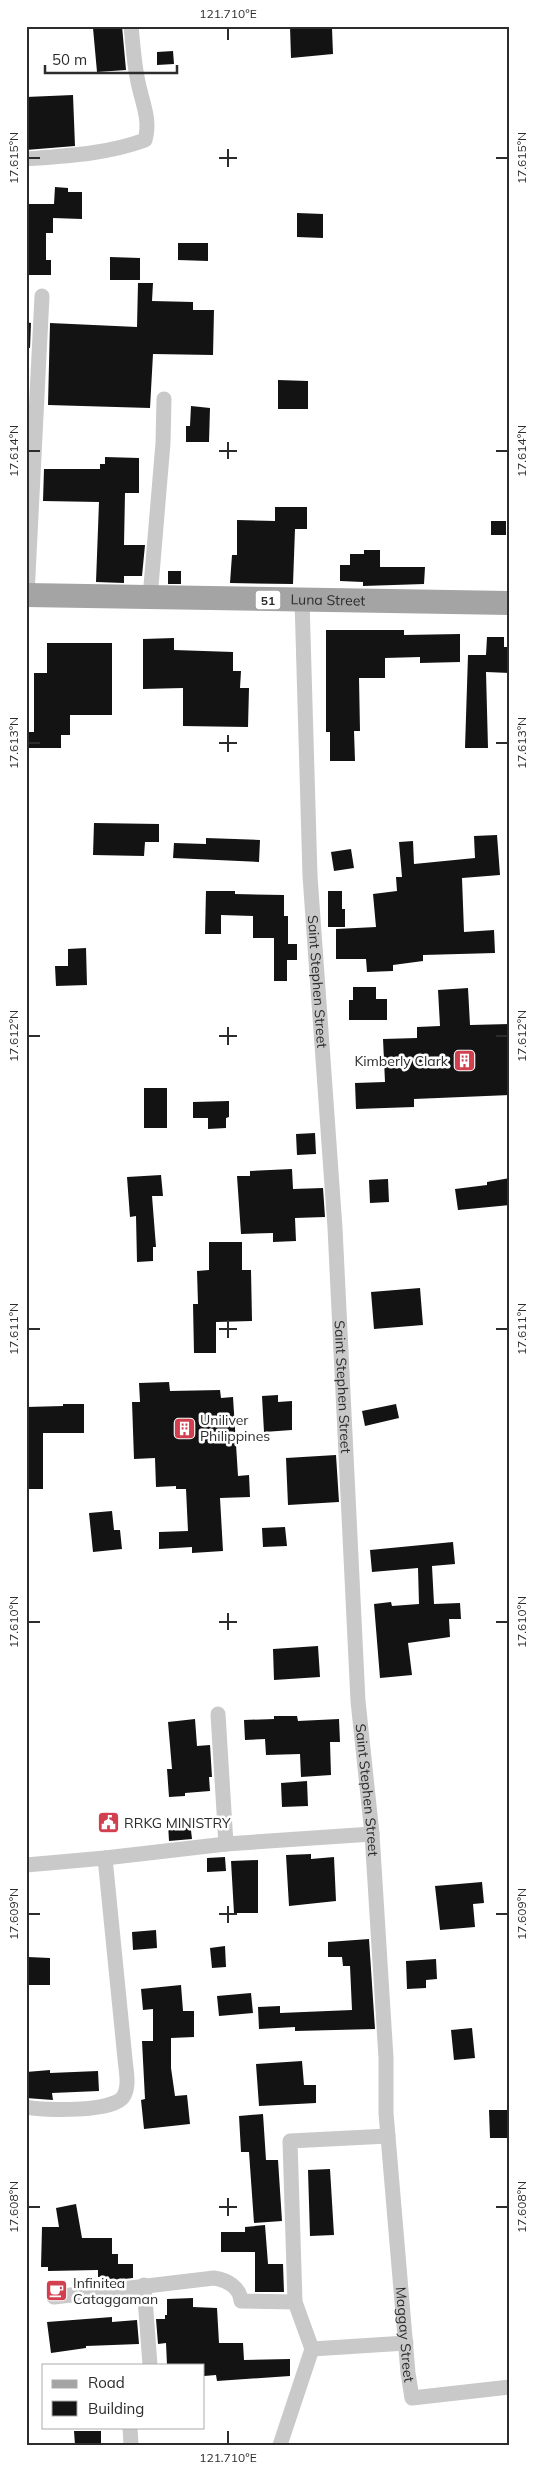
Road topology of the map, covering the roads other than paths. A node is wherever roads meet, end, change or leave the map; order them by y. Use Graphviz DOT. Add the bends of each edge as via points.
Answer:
graph roads {
  1 [pos="131,26"];
  2 [pos="26,159"];
  3 [pos="42,296"];
  4 [pos="164,399"];
  5 [pos="27,595"];
  6 [pos="150,598"];
  7 [pos="302,600"];
  8 [pos="510,603"];
  9 [pos="218,1714"];
  10 [pos="372,1834"];
  11 [pos="226,1844"];
  12 [pos="105,1858"];
  13 [pos="26,1864"];
  14 [pos="26,2108"];
  15 [pos="388,2136"];
  16 [pos="392,2173"];
  17 [pos="144,2286"];
  18 [pos="54,2298"];
  19 [pos="295,2302"];
  20 [pos="406,2343"];
  21 [pos="312,2349"];
  22 [pos="150,2364"];
  23 [pos="510,2387"];
  24 [pos="130,2428"];
  25 [pos="131,2445"];
  26 [pos="280,2445"];
  1 -- 2 [label="street" via="138,82 147,118 145,140 90,154"];
  3 -- 5 [label="street"];
  4 -- 6 [label="street"];
  5 -- 6 [label="main road, Luna Street / 51"];
  6 -- 7 [label="main road, Luna Street / 51"];
  7 -- 8 [label="main road, Luna Street / 51"];
  7 -- 10 [label="street, Saint Stephen Street" via="310,876 335,1228 358,1701"];
  9 -- 11 [label="street"];
  10 -- 11 [label="street"];
  10 -- 15 [label="street, Saint Stephen Street"];
  11 -- 12 [label="street"];
  12 -- 13 [label="street"];
  12 -- 14 [label="street" via="125,2059 124,2096 112,2105"];
  15 -- 16 [label="street, Saint Stephen Street"];
  15 -- 19 [label="street" via="290,2141"];
  16 -- 20 [label="street, Maggay Street"];
  17 -- 18 [label="street"];
  17 -- 19 [label="street" via="214,2278 232,2285 240,2294 241,2301"];
  17 -- 22 [label="street"];
  19 -- 21 [label="street"];
  20 -- 21 [label="street"];
  20 -- 23 [label="street, Maggay Street" via="412,2398"];
  21 -- 26 [label="street"];
  24 -- 25 [label="street"];
}
